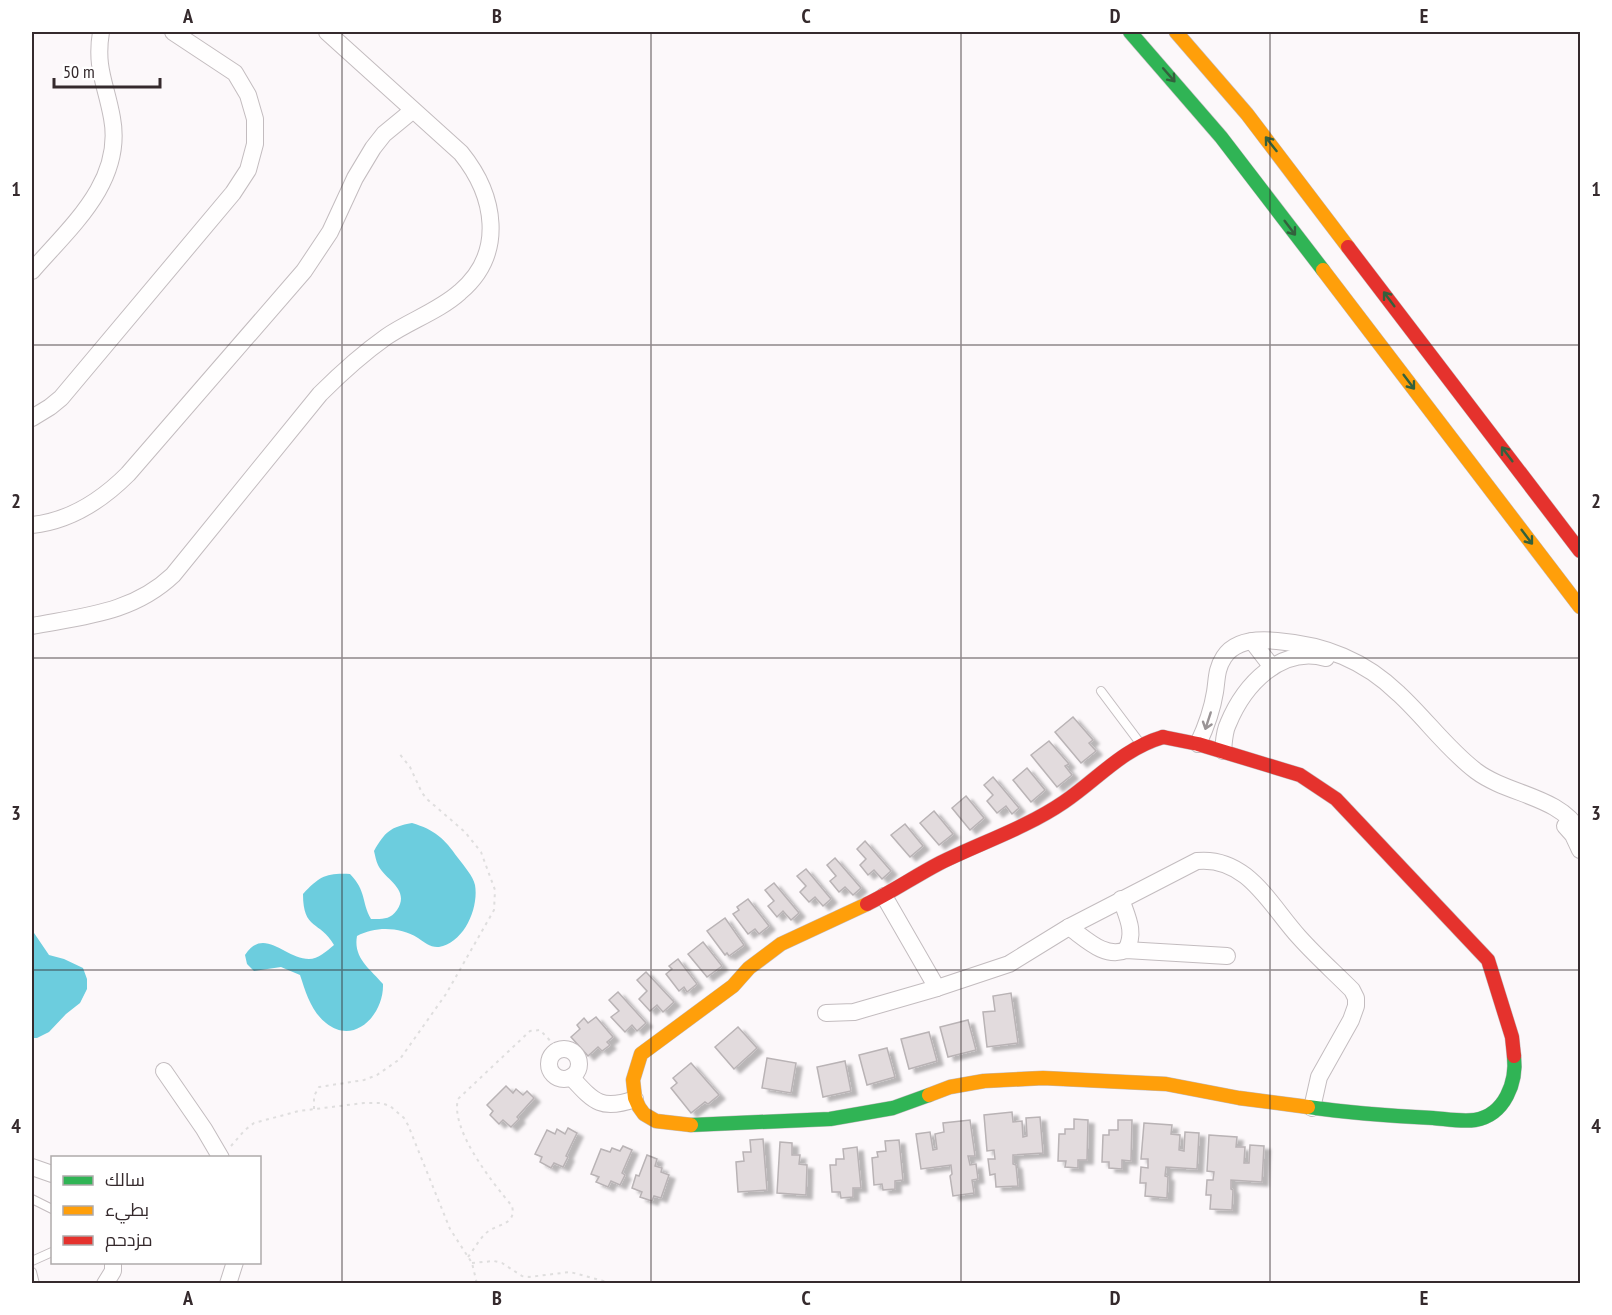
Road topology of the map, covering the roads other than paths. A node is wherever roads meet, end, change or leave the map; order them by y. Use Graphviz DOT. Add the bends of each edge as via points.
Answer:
graph roads {
  1 [pos="101,32"];
  2 [pos="173,32"];
  3 [pos="327,32"];
  4 [pos="1130,32"];
  5 [pos="1176,32"];
  6 [pos="412,111"];
  7 [pos="32,271"];
  8 [pos="32,418"];
  9 [pos="1465,427"];
  10 [pos="32,525"];
  11 [pos="1581,551"];
  12 [pos="1580,606"];
  13 [pos="32,626"];
  14 [pos="1252,641"];
  15 [pos="1272,667"];
  16 [pos="1101,691"];
  17 [pos="1215,691"];
  18 [pos="1239,701"];
  19 [pos="1198,744"];
  20 [pos="1142,745"];
  21 [pos="1223,751"];
  22 [pos="1581,832"];
  23 [pos="1581,850"];
  24 [pos="884,896"];
  25 [pos="1121,899"];
  26 [pos="1069,927"];
  27 [pos="1126,950"];
  28 [pos="1227,956"];
  29 [pos="937,988"];
  30 [pos="826,1013"];
  31 [pos="559,1050"];
  32 [pos="164,1071"];
  33 [pos="635,1099"];
  34 [pos="1312,1108"];
  35 [pos="225,1153"];
  36 [pos="32,1167"];
  37 [pos="51,1174"];
  38 [pos="32,1199"];
  39 [pos="51,1208"];
  40 [pos="51,1252"];
  41 [pos="32,1261"];
  42 [pos="113,1264"];
  43 [pos="235,1264"];
  44 [pos="32,1272"];
  45 [pos="34,1284"];
  46 [pos="105,1284"];
  47 [pos="228,1284"];
  1 -- 7 [label="street" via="99,68 113,123 108,171 94,199"];
  2 -- 8 [label="street" via="235,73 242,84 255,119 250,164 242,183 61,398"];
  3 -- 6 [label="street"];
  4 -- 9 [label="street, one-way"];
  9 -- 5 [label="street, one-way" via="1247,114"];
  6 -- 10 [label="street" via="373,148 330,232 304,270 128,474 88,507 62,519"];
  6 -- 13 [label="street" via="461,153 488,200 491,226 487,252 476,274 461,292 386,336 335,378 162,585 138,601 115,609"];
  11 -- 9 [label="street, one-way"];
  9 -- 12 [label="street, one-way"];
  14 -- 15 [label="street"];
  14 -- 17 [label="street" via="1232,648 1224,658 1216,673"];
  14 -- 22 [label="street" via="1305,643 1357,663 1398,693 1476,771 1500,786 1564,813"];
  15 -- 18 [label="street"];
  15 -- 23 [label="street" via="1290,657 1315,655 1354,671 1378,687 1470,777 1497,793 1544,810 1574,835"];
  16 -- 20 [label="lane"];
  17 -- 18 [label="street"];
  17 -- 19 [label="street, one-way" via="1208,723"];
  18 -- 21 [label="street" via="1226,726"];
  19 -- 20 [label="street" via="1163,737"];
  19 -- 21 [label="street"];
  20 -- 24 [label="street" via="1063,803 938,864"];
  21 -- 34 [label="street" via="1300,775 1336,799 1488,960 1512,1037 1516,1071 1511,1090 1490,1114 1474,1120"];
  24 -- 29 [label="street"];
  24 -- 33 [label="street" via="781,944 749,968 733,986 648,1047 636,1063"];
  25 -- 26 [label="street"];
  25 -- 27 [label="street" via="1132,934"];
  25 -- 34 [label="street" via="1197,861 1223,862 1247,876 1299,938 1352,990 1356,1006 1319,1077"];
  26 -- 27 [label="street" via="1110,953"];
  26 -- 29 [label="street" via="1009,964"];
  27 -- 28 [label="street"];
  29 -- 30 [label="street" via="854,1012"];
  31 -- 33 [label="street" via="550,1058 550,1070 559,1078 571,1077 587,1095 603,1105"];
  32 -- 35 [label="street"];
  33 -- 34 [label="street" via="651,1118 670,1124 810,1120 892,1108 950,1087 1043,1078 1166,1084"];
  36 -- 37 [label="street"];
  38 -- 39 [label="lane"];
  40 -- 41 [label="lane"];
  42 -- 46 [label="street"];
  43 -- 47 [label="street"];
  44 -- 45 [label="lane"];
}
